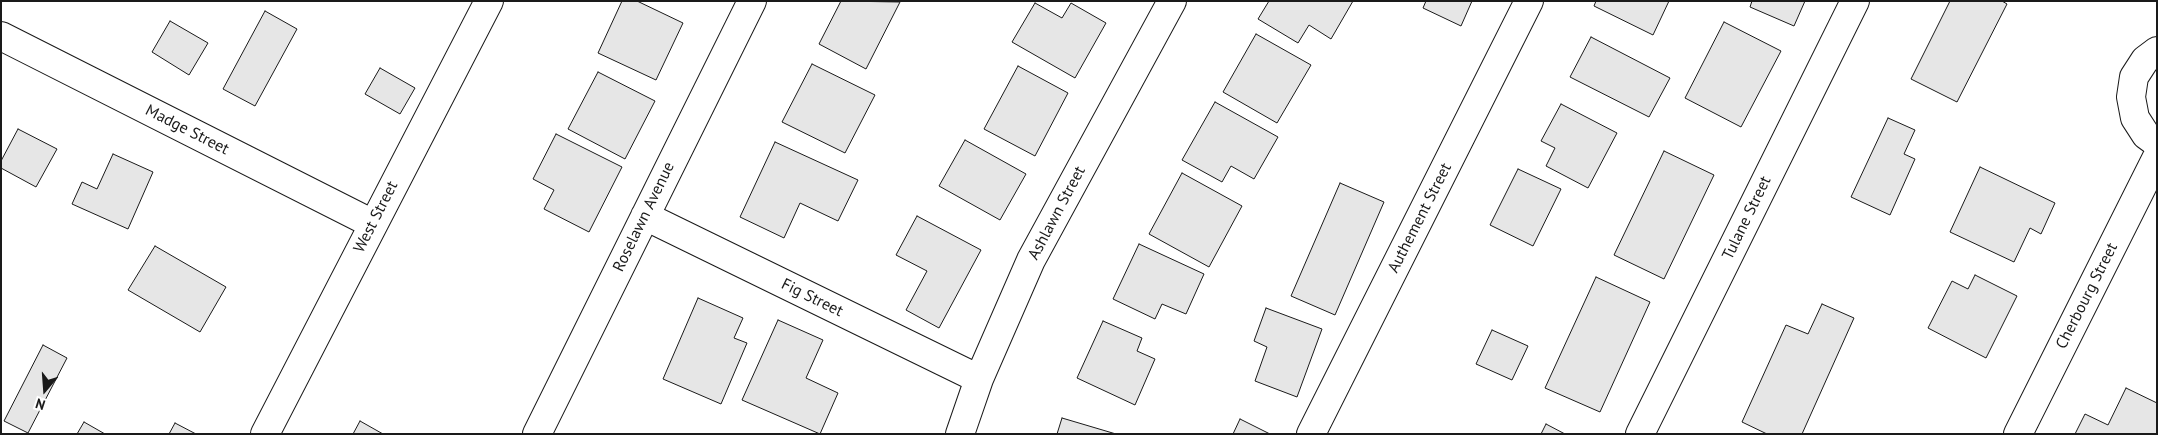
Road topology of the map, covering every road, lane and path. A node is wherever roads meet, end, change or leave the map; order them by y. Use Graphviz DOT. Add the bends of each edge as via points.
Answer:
graph roads {
  1 [pos="489,1"];
  2 [pos="752,1"];
  3 [pos="1172,1"];
  4 [pos="1529,1"];
  5 [pos="1855,1"];
  6 [pos="1,36"];
  7 [pos="2157,51"];
  8 [pos="2157,143"];
  9 [pos="2157,157"];
  10 [pos="645,216"];
  11 [pos="372,224"];
  12 [pos="978,379"];
  13 [pos="265,434"];
  14 [pos="537,434"];
  15 [pos="960,434"];
  16 [pos="1311,434"];
  17 [pos="1640,434"];
  18 [pos="2018,434"];
  1 -- 11 [label="street, West Street"];
  2 -- 10 [label="street, Roselawn Avenue"];
  3 -- 12 [label="street, Ashlawn Street" via="1031,260"];
  4 -- 16 [label="street, Authement Street"];
  5 -- 17 [label="street, Tulane Street"];
  6 -- 11 [label="street, Madge Street"];
  7 -- 8 [label="street" via="2145,60 2134,77 2131,97 2134,118 2146,135"];
  9 -- 18 [label="street, Cherbourg Street"];
  10 -- 12 [label="street, Fig Street"];
  10 -- 14 [label="street, Roselawn Avenue"];
  11 -- 13 [label="street, West Street"];
  12 -- 15 [label="street, Ashlawn Street"];
}
